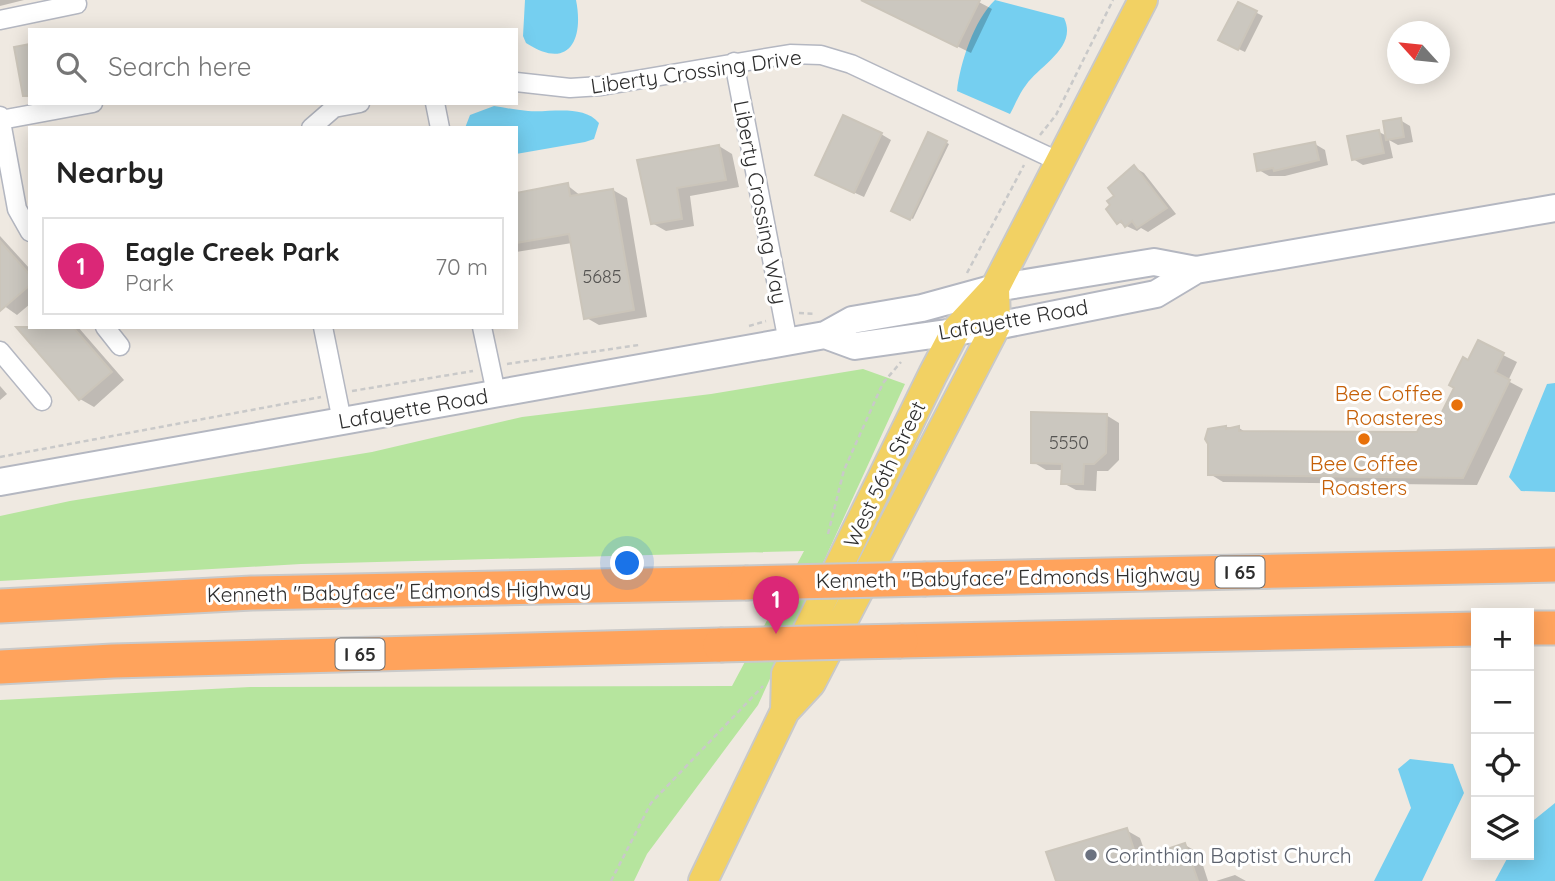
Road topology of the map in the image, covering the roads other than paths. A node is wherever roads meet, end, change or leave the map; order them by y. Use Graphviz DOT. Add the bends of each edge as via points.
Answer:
graph roads {
  1 [pos="1143,0"];
  2 [pos="78,4"];
  3 [pos="0,20"];
  4 [pos="734,62"];
  5 [pos="518,82"];
  6 [pos="81,105"];
  7 [pos="350,105"];
  8 [pos="435,105"];
  9 [pos="0,118"];
  10 [pos="313,126"];
  11 [pos="440,126"];
  12 [pos="1062,163"];
  13 [pos="7,191"];
  14 [pos="1555,208"];
  15 [pos="27,221"];
  16 [pos="1196,270"];
  17 [pos="995,288"];
  18 [pos="996,326"];
  19 [pos="107,329"];
  20 [pos="323,329"];
  21 [pos="482,329"];
  22 [pos="956,330"];
  23 [pos="825,335"];
  24 [pos="788,342"];
  25 [pos="120,346"];
  26 [pos="0,351"];
  27 [pos="496,393"];
  28 [pos="43,401"];
  29 [pos="342,421"];
  30 [pos="0,482"];
  31 [pos="1555,565"];
  32 [pos="0,606"];
  33 [pos="1534,628"];
  34 [pos="1555,628"];
  35 [pos="1471,629"];
  36 [pos="0,667"];
  37 [pos="785,711"];
  38 [pos="703,881"];
  1 -- 12 [label="main road, West 56th Street"];
  2 -- 3 [label="street"];
  4 -- 5 [label="street, Liberty Crossing Drive" via="601,86"];
  4 -- 12 [label="street, Liberty Crossing Drive" via="790,54 844,61"];
  4 -- 24 [label="street, Liberty Crossing Way"];
  6 -- 9 [label="street"];
  7 -- 10 [label="street" via="334,108"];
  8 -- 11 [label="street"];
  9 -- 13 [label="street"];
  12 -- 17 [label="main road, West 56th Street"];
  13 -- 15 [label="street"];
  14 -- 16 [label="main road, Lafayette Road"];
  16 -- 17 [label="main road, Lafayette Road" via="1154,262"];
  16 -- 18 [label="main road, Lafayette Road" via="1156,294"];
  17 -- 18 [label="main road, West 56th Street"];
  17 -- 22 [label="main road, West 56th Street"];
  17 -- 23 [label="main road, Lafayette Road" via="922,308 852,320"];
  18 -- 22 [label="main road, Lafayette Road"];
  18 -- 37 [label="main road, West 56th Street" via="811,683"];
  19 -- 25 [label="street"];
  20 -- 29 [label="street"];
  21 -- 27 [label="street"];
  22 -- 23 [label="main road, Lafayette Road" via="855,346"];
  22 -- 37 [label="main road, West 56th Street" via="786,674"];
  23 -- 24 [label="main road, Lafayette Road"];
  24 -- 27 [label="main road, Lafayette Road"];
  26 -- 28 [label="street"];
  27 -- 29 [label="main road, Lafayette Road"];
  29 -- 30 [label="main road, Lafayette Road"];
  31 -- 32 [label="highway, Kenneth \"Babyface\" Edmonds Highway / I 65, bridge" via="252,593"];
  33 -- 34 [label="highway"];
  35 -- 36 [label="highway, I 65, bridge" via="113,660"];
  37 -- 38 [label="main road, West 56th Street"];
}
